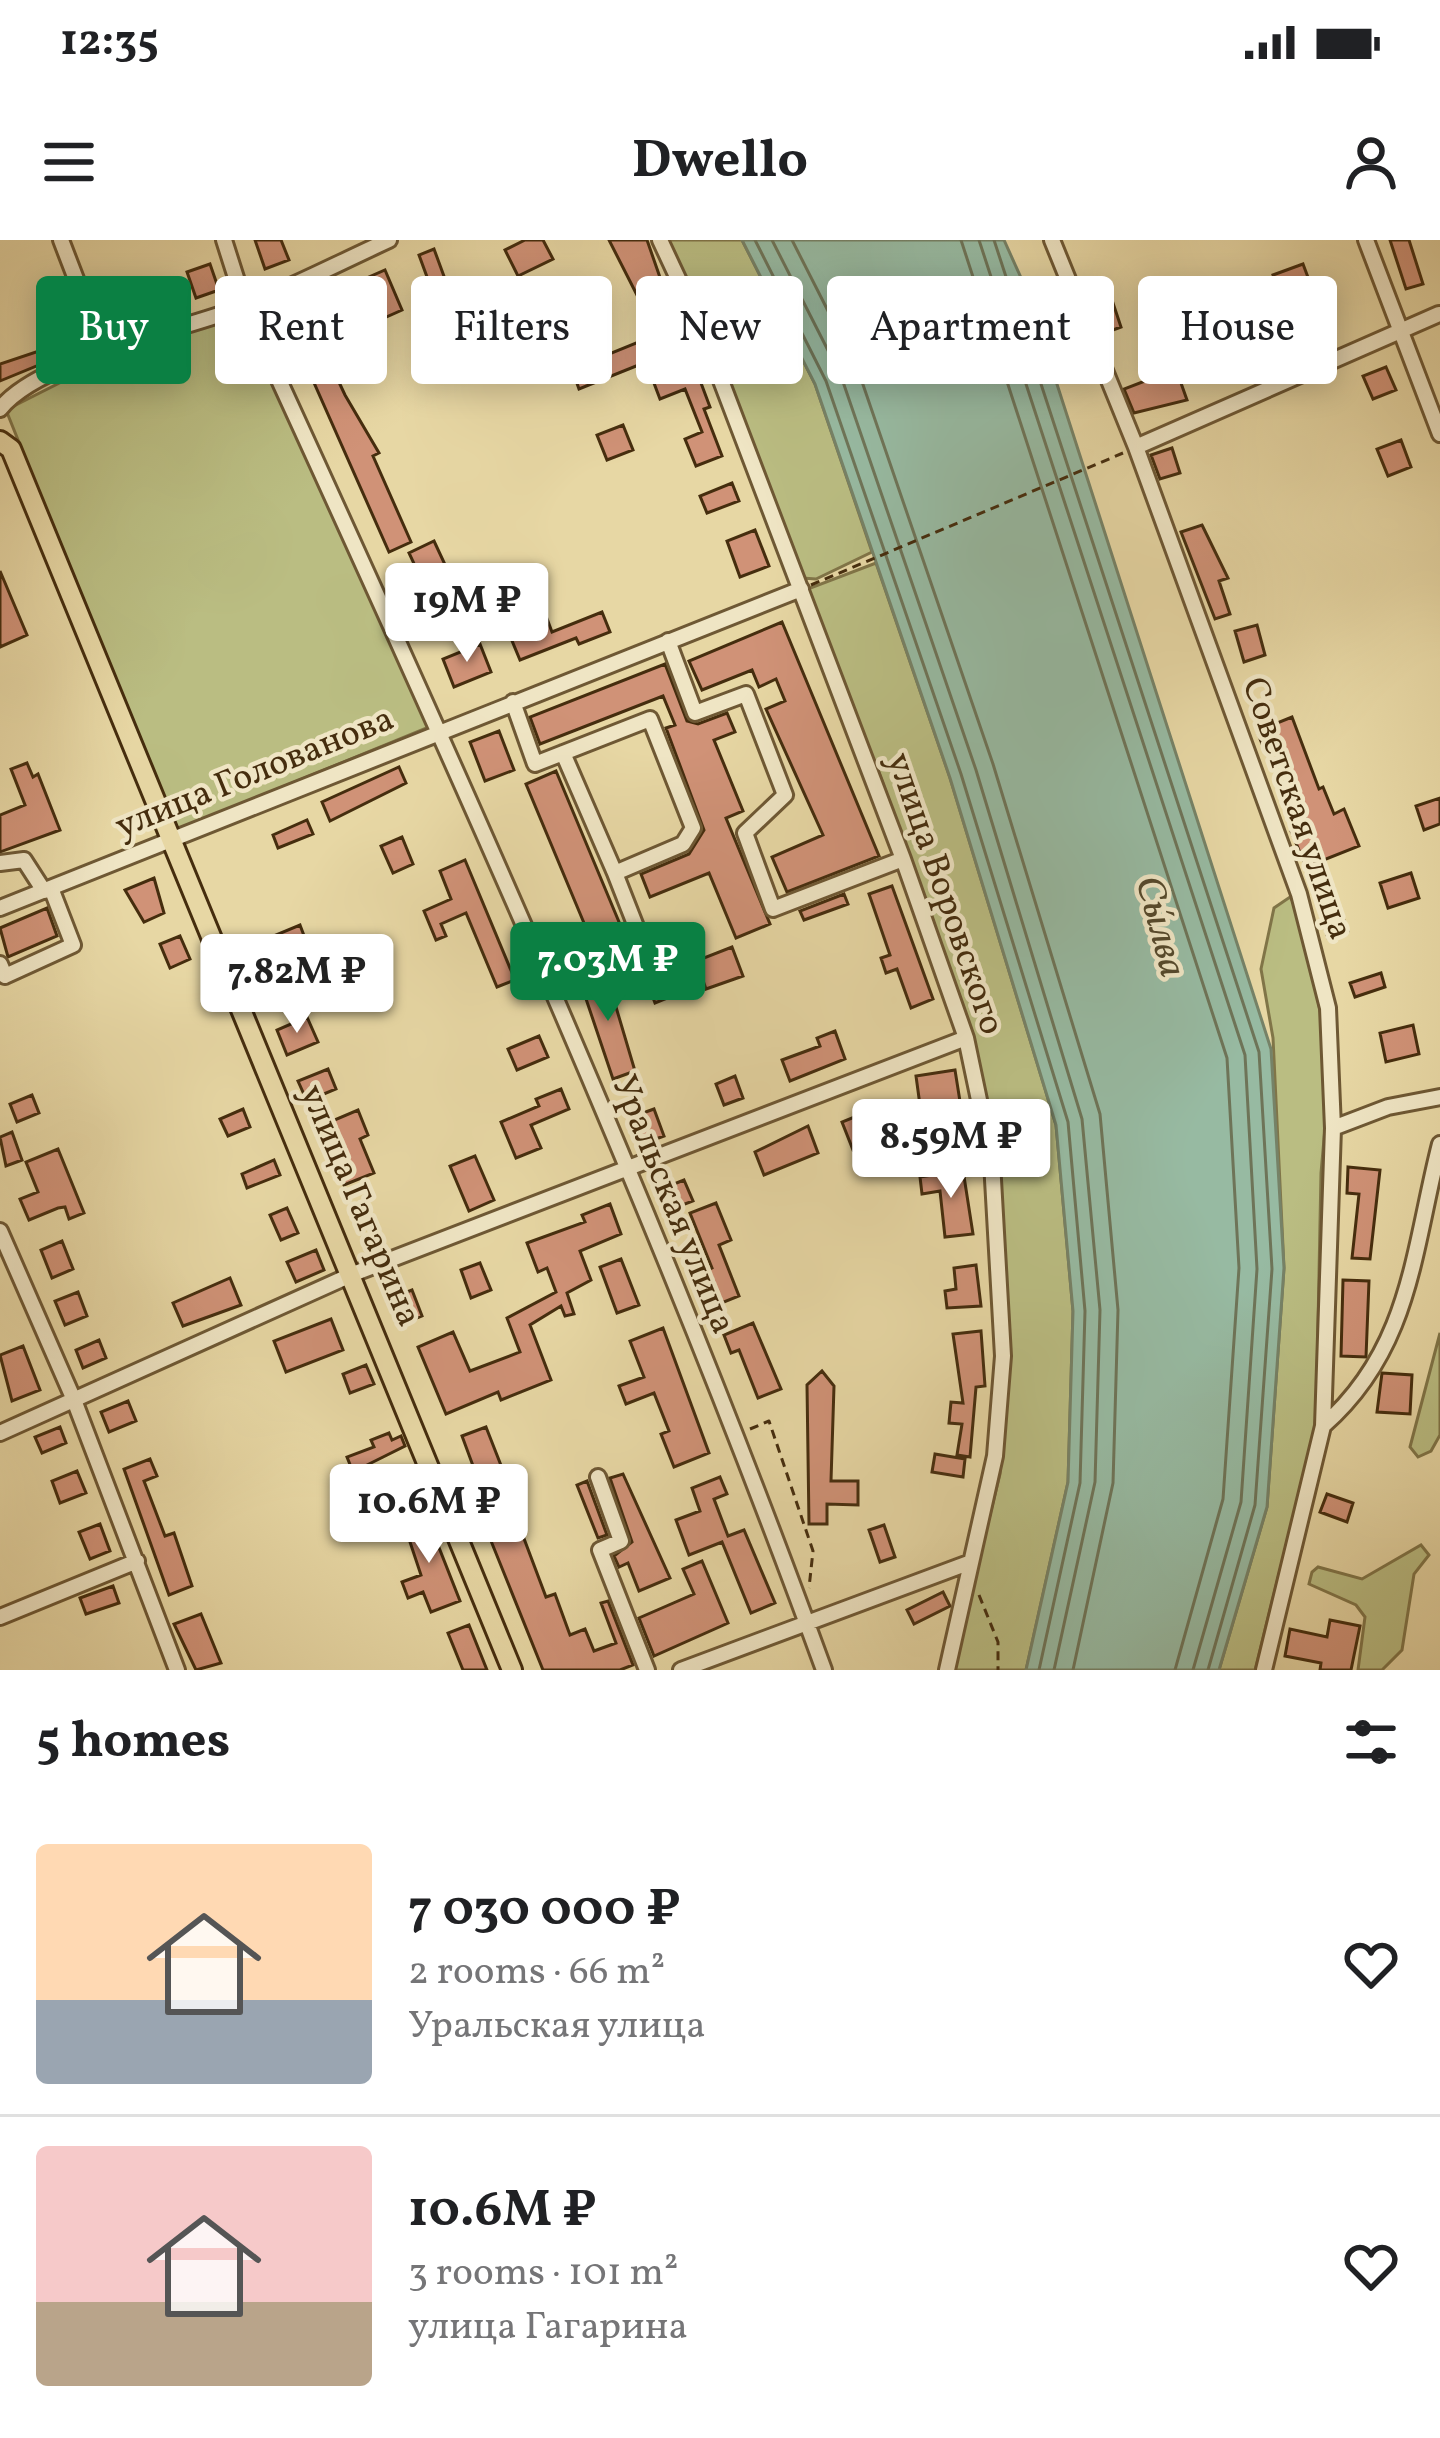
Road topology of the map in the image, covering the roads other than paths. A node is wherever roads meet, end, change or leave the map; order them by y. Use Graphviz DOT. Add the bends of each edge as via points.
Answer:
graph roads {
  1 [pos="61,240"];
  2 [pos="224,240"];
  3 [pos="388,240"];
  4 [pos="659,240"];
  5 [pos="1052,240"];
  6 [pos="1366,240"];
  7 [pos="75,276"];
  8 [pos="235,276"];
  9 [pos="310,276"];
  10 [pos="1439,314"];
  11 [pos="1401,331"];
  12 [pos="36,382"];
  13 [pos="281,384"];
  14 [pos="0,409"];
  15 [pos="1440,434"];
  16 [pos="0,441"];
  17 [pos="1132,449"];
  18 [pos="805,587"];
  19 [pos="668,641"];
  20 [pos="513,702"];
  21 [pos="442,730"];
  22 [pos="563,753"];
  23 [pos="169,843"];
  24 [pos="903,859"];
  25 [pos="0,863"];
  26 [pos="615,874"];
  27 [pos="47,890"];
  28 [pos="0,908"];
  29 [pos="0,964"];
  30 [pos="548,983"];
  31 [pos="966,1038"];
  32 [pos="1440,1097"];
  33 [pos="1333,1128"];
  34 [pos="1440,1144"];
  35 [pos="627,1170"];
  36 [pos="0,1231"];
  37 [pos="353,1274"];
  38 [pos="74,1400"];
  39 [pos="1323,1426"];
  40 [pos="0,1433"];
  41 [pos="598,1477"];
  42 [pos="137,1562"];
  43 [pos="971,1562"];
  44 [pos="803,1613"];
  45 [pos="0,1617"];
  46 [pos="177,1670"];
  47 [pos="512,1670"];
  48 [pos="647,1670"];
  49 [pos="681,1670"];
  50 [pos="824,1670"];
  51 [pos="947,1670"];
  52 [pos="1264,1670"];
  1 -- 7 [label="street"];
  2 -- 8 [label="street, Уральская улица"];
  3 -- 9 [label="street"];
  4 -- 18 [label="street, улица Воровского"];
  5 -- 17 [label="street, Советская улица"];
  6 -- 11 [label="street"];
  10 -- 11 [label="street"];
  11 -- 15 [label="street"];
  11 -- 17 [label="street"];
  12 -- 14 [label="street"];
  13 -- 21 [label="street, Уральская улица"];
  16 -- 23 [label="main road, улица Гагарина" via="11,449"];
  17 -- 33 [label="street, Советская улица" via="1299,894 1328,1008"];
  18 -- 19 [label="street, улица Голованова"];
  18 -- 24 [label="street, улица Воровского"];
  19 -- 20 [label="street, улица Голованова"];
  19 -- 24 [label="street" via="694,713 746,694 785,795 745,833 772,909"];
  20 -- 21 [label="street, улица Голованова"];
  20 -- 22 [label="street" via="535,764"];
  21 -- 23 [label="street, улица Голованова"];
  21 -- 30 [label="street, Уральская улица"];
  22 -- 26 [label="street"];
  22 -- 26 [label="street" via="650,719 693,828 683,844"];
  23 -- 27 [label="street, улица Голованова"];
  23 -- 37 [label="main road, улица Гагарина"];
  24 -- 31 [label="street, улица Воровского"];
  25 -- 27 [label="street" via="24,860"];
  26 -- 30 [label="street" via="642,942"];
  27 -- 28 [label="street, улица Голованова"];
  27 -- 29 [label="street" via="73,945 5,976"];
  30 -- 35 [label="street, Уральская улица"];
  31 -- 35 [label="street"];
  31 -- 43 [label="street, улица Воровского" via="992,1162 1004,1356 995,1456"];
  32 -- 33 [label="street"];
  33 -- 39 [label="street, Советская улица"];
  34 -- 39 [label="street" via="1401,1317 1353,1400"];
  35 -- 37 [label="street"];
  35 -- 44 [label="street, Уральская улица"];
  36 -- 38 [label="street"];
  37 -- 38 [label="street"];
  37 -- 47 [label="main road, улица Гагарина"];
  38 -- 40 [label="street"];
  38 -- 42 [label="street"];
  39 -- 52 [label="street"];
  41 -- 48 [label="street" via="621,1541 600,1550"];
  42 -- 45 [label="street"];
  42 -- 46 [label="street"];
  43 -- 44 [label="street"];
  43 -- 51 [label="street, улица Воровского"];
  44 -- 49 [label="street"];
  44 -- 50 [label="street, Уральская улица"];
}
